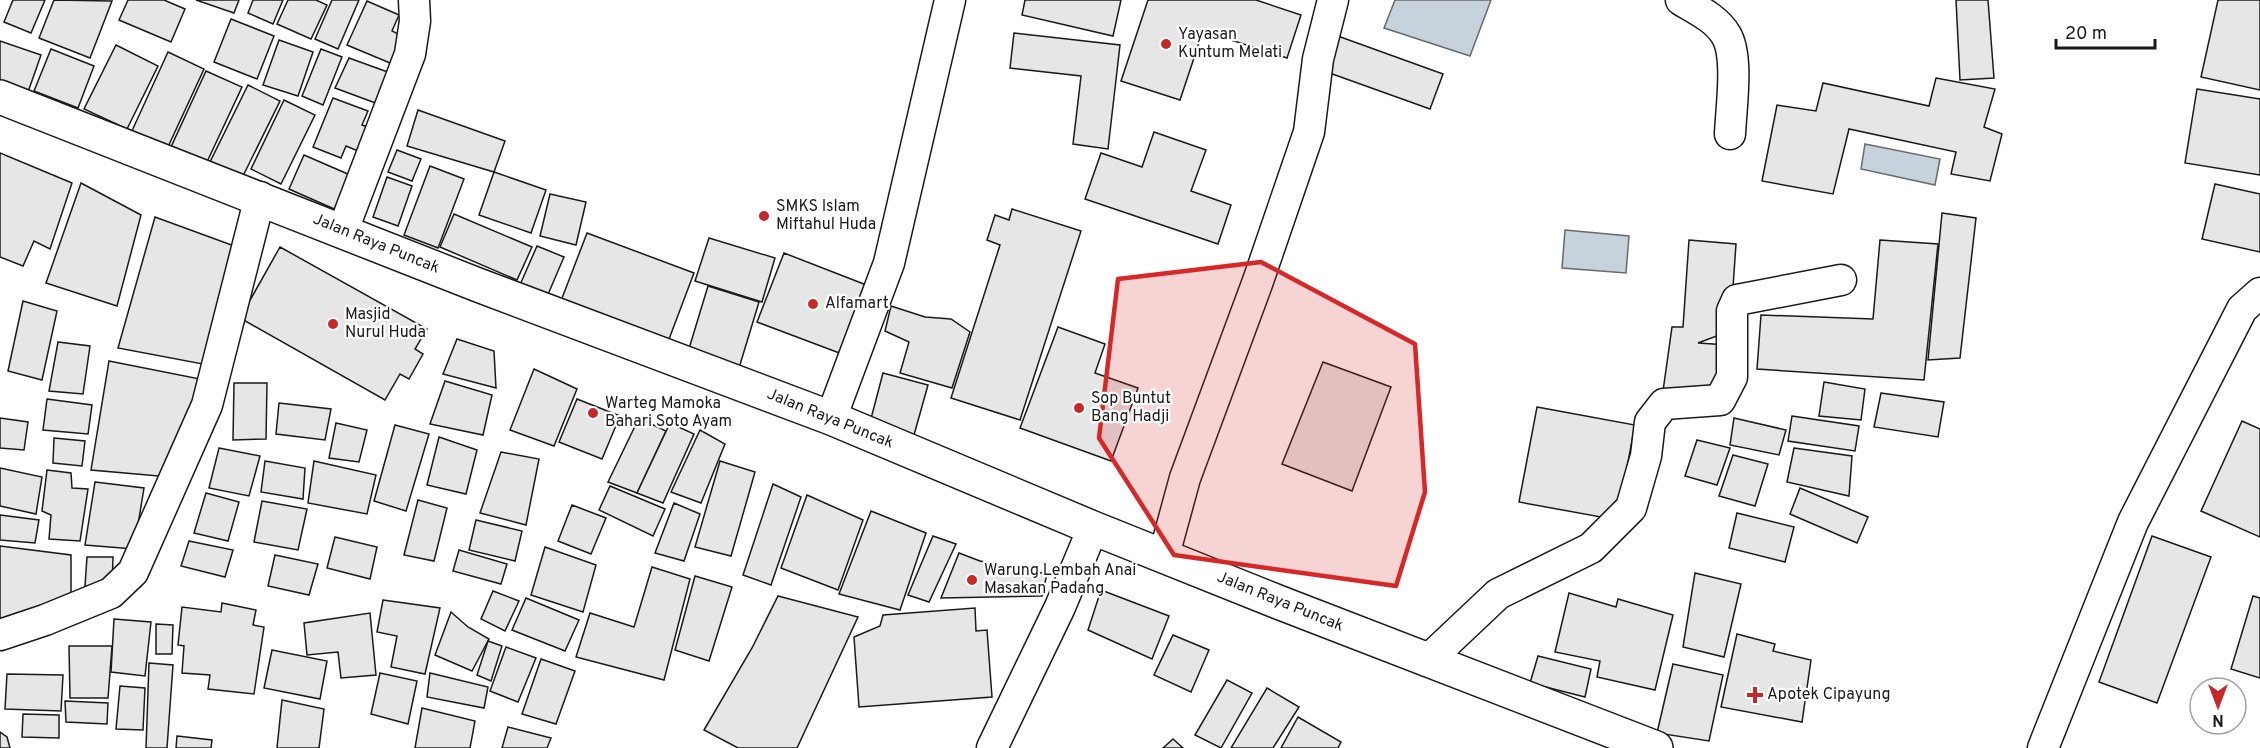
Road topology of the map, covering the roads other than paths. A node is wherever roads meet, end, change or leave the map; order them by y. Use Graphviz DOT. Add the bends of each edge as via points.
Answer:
graph roads {
  1 [pos="414,0"];
  2 [pos="950,0"];
  3 [pos="1333,0"];
  4 [pos="1681,0"];
  5 [pos="0,97"];
  6 [pos="1730,134"];
  7 [pos="260,197"];
  8 [pos="343,230"];
  9 [pos="1841,280"];
  10 [pos="2260,293"];
  11 [pos="831,418"];
  12 [pos="1093,528"];
  13 [pos="1164,555"];
  14 [pos="0,634"];
  15 [pos="1427,661"];
  16 [pos="992,748"];
  17 [pos="1656,748"];
  18 [pos="2043,748"];
  1 -- 8 [label="street" via="410,54"];
  2 -- 11 [label="street" via="889,263"];
  3 -- 13 [label="street" via="1318,59 1309,132 1185,478"];
  4 -- 6 [label="street" via="1726,35 1733,63"];
  5 -- 7 [label="highway, Jalan Raya Puncak"];
  7 -- 8 [label="highway, Jalan Raya Puncak"];
  7 -- 14 [label="street" via="207,405 133,572 111,593"];
  8 -- 11 [label="highway, Jalan Raya Puncak"];
  9 -- 15 [label="street" via="1737,300 1732,311 1732,377 1720,400 1664,404 1650,422 1646,456 1631,508 1592,548 1498,594"];
  10 -- 18 [label="street" via="2242,309 2133,522"];
  11 -- 12 [label="highway, Jalan Raya Puncak"];
  12 -- 13 [label="highway, Jalan Raya Puncak"];
  12 -- 16 [label="street"];
  13 -- 15 [label="highway, Jalan Raya Puncak"];
  15 -- 17 [label="highway, Jalan Raya Puncak"];
}
